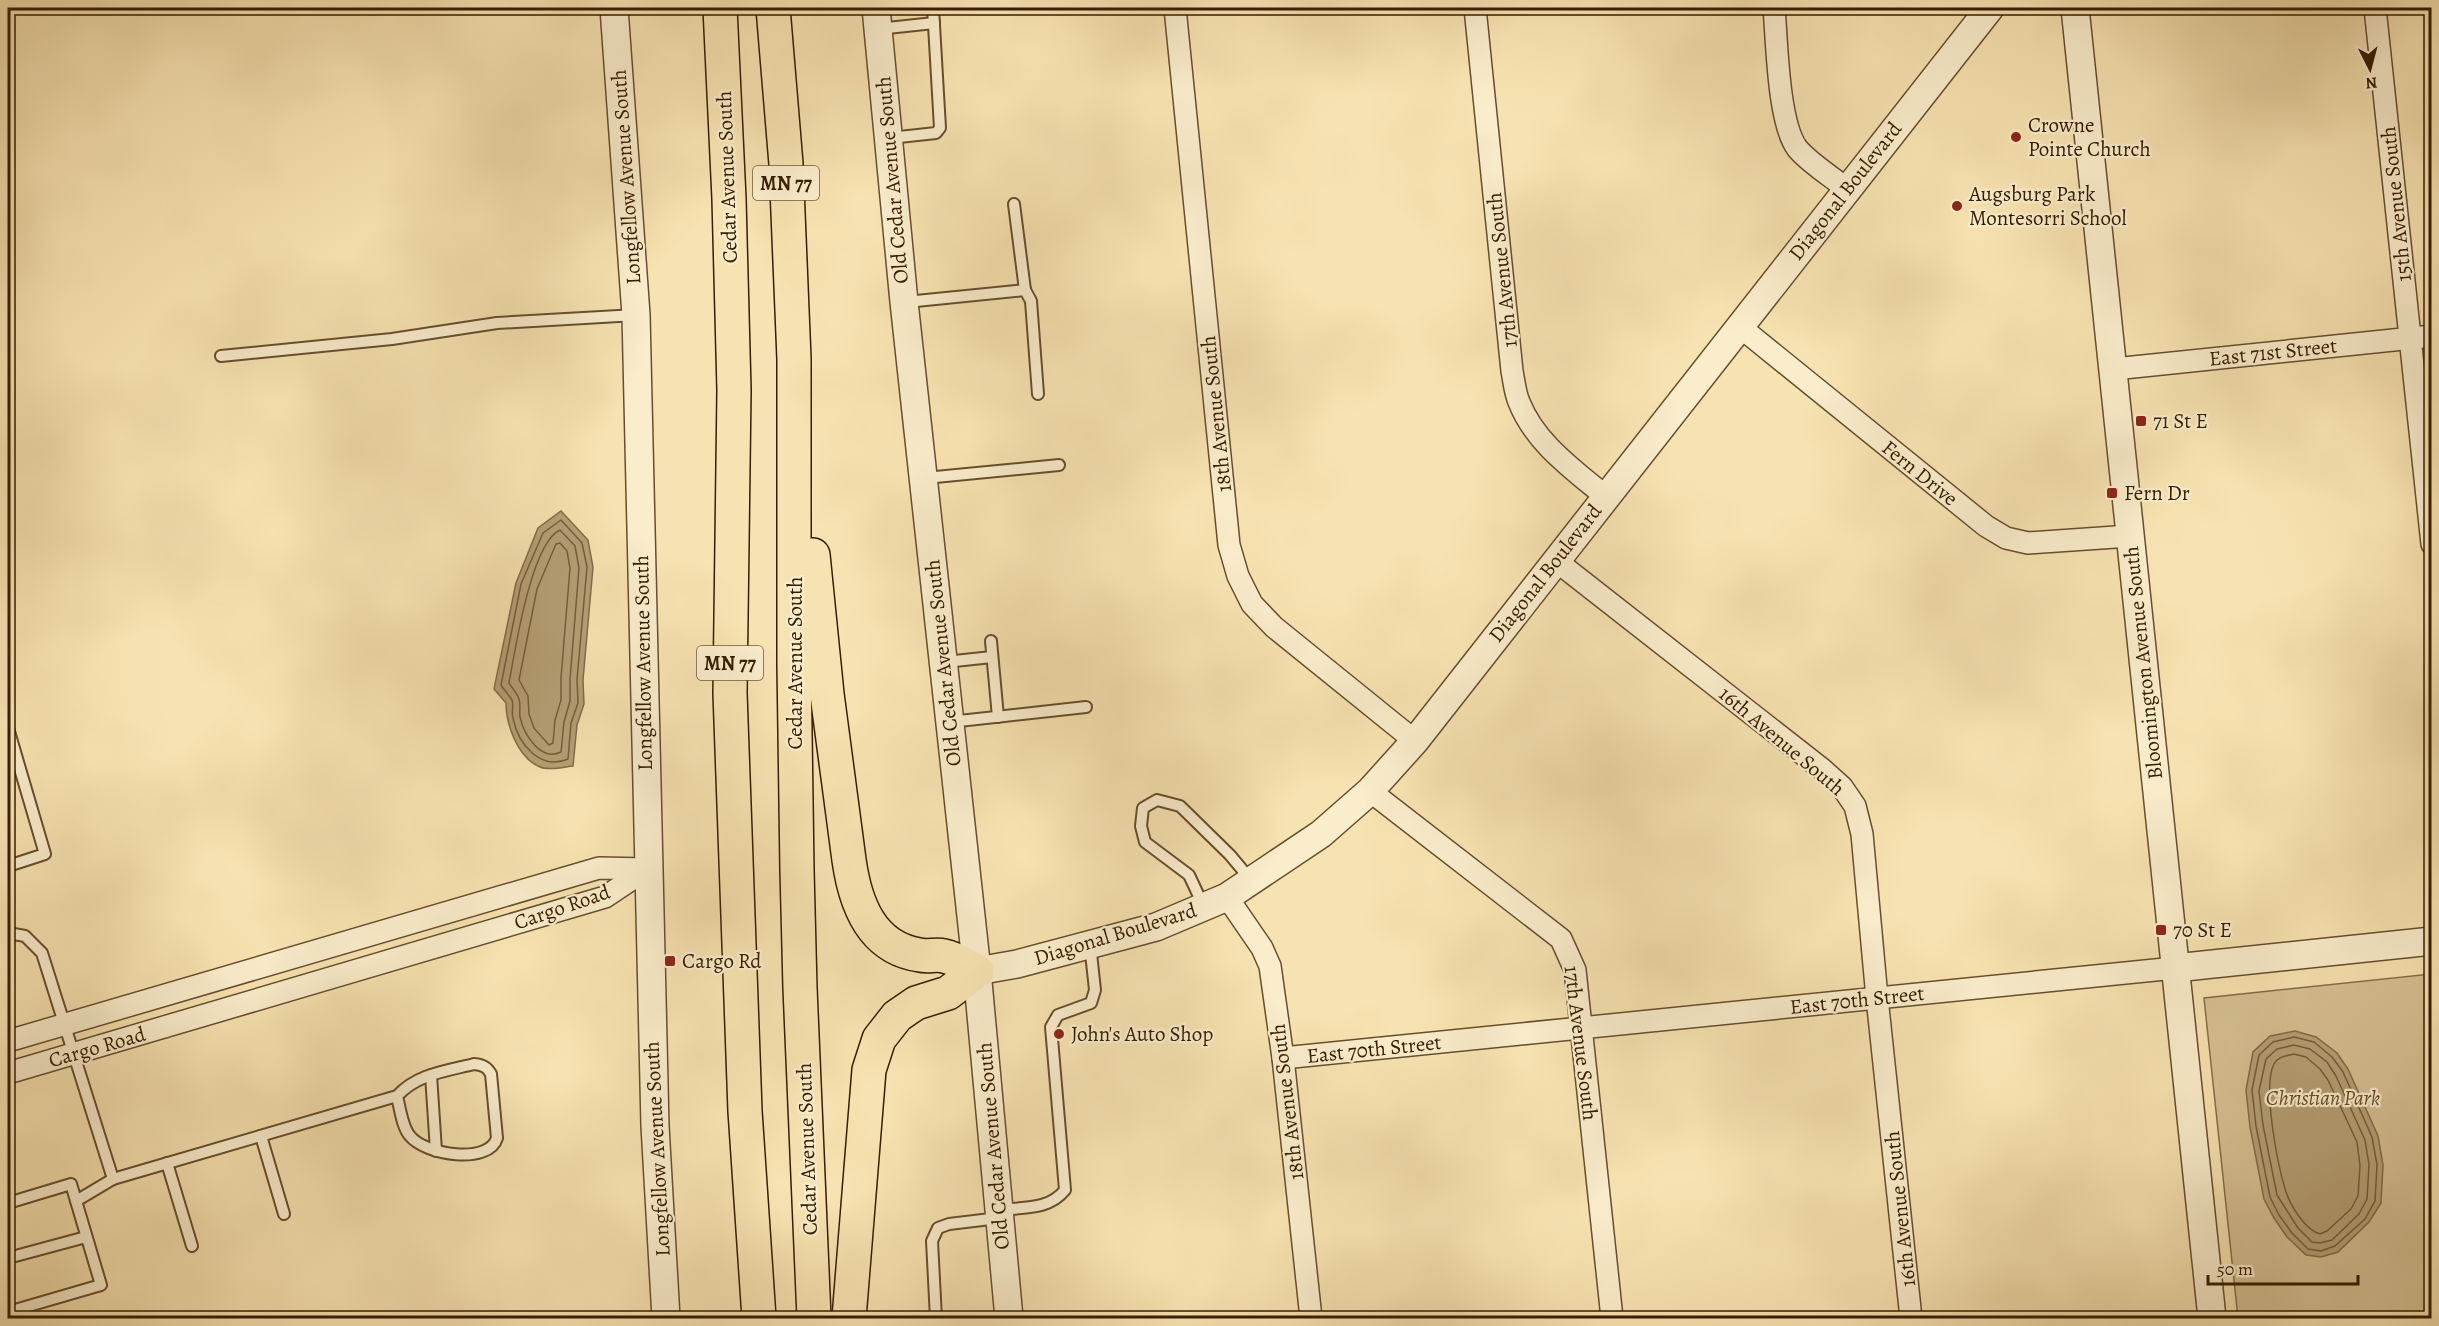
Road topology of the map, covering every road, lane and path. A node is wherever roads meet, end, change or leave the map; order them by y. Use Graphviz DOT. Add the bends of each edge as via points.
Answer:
graph roads {
  1 [pos="614,8"];
  2 [pos="720,8"];
  3 [pos="774,8"];
  4 [pos="933,8"];
  5 [pos="1174,8"];
  6 [pos="1475,8"];
  7 [pos="1774,8"];
  8 [pos="1989,8"];
  9 [pos="2075,8"];
  10 [pos="2375,8"];
  11 [pos="877,18"];
  12 [pos="934,24"];
  13 [pos="888,139"];
  14 [pos="1847,189"];
  15 [pos="1014,204"];
  16 [pos="1025,290"];
  17 [pos="904,302"];
  18 [pos="636,315"];
  19 [pos="1739,326"];
  20 [pos="2421,337"];
  21 [pos="221,357"];
  22 [pos="794,359"];
  23 [pos="2114,369"];
  24 [pos="1038,394"];
  25 [pos="1059,465"];
  26 [pos="923,478"];
  27 [pos="1606,497"];
  28 [pos="2130,536"];
  29 [pos="2432,544"];
  30 [pos="1555,560"];
  31 [pos="991,641"];
  32 [pos="992,657"];
  33 [pos="943,663"];
  34 [pos="1086,708"];
  35 [pos="998,717"];
  36 [pos="949,722"];
  37 [pos="8,728"];
  38 [pos="1415,741"];
  39 [pos="1370,791"];
  40 [pos="8,866"];
  41 [pos="647,869"];
  42 [pos="1251,881"];
  43 [pos="1216,902"];
  44 [pos="8,933"];
  45 [pos="2432,941"];
  46 [pos="1090,944"];
  47 [pos="2175,968"];
  48 [pos="977,971"];
  49 [pos="1877,998"];
  50 [pos="64,1024"];
  51 [pos="1582,1029"];
  52 [pos="8,1041"];
  53 [pos="73,1054"];
  54 [pos="1283,1058"];
  55 [pos="8,1073"];
  56 [pos="431,1075"];
  57 [pos="397,1096"];
  58 [pos="261,1136"];
  59 [pos="436,1151"];
  60 [pos="167,1164"];
  61 [pos="113,1179"];
  62 [pos="76,1201"];
  63 [pos="8,1203"];
  64 [pos="284,1214"];
  65 [pos="999,1214"];
  66 [pos="86,1237"];
  67 [pos="192,1246"];
  68 [pos="8,1258"];
  69 [pos="8,1312"];
  70 [pos="666,1318"];
  71 [pos="759,1318"];
  72 [pos="814,1318"];
  73 [pos="849,1318"];
  74 [pos="936,1318"];
  75 [pos="1009,1318"];
  76 [pos="1311,1318"];
  77 [pos="1612,1318"];
  78 [pos="1911,1318"];
  79 [pos="2212,1318"];
  1 -- 18 [label="street, Longfellow Avenue South"];
  2 -- 71 [label="highway, Cedar Avenue South / MN 77" via="734,390 730,693 746,1112"];
  3 -- 22 [label="highway, Cedar Avenue South / MN 77" via="786,164"];
  4 -- 12 [label="lane"];
  5 -- 38 [label="street, 18th Avenue South" via="1229,545 1238,576 1252,604 1274,627"];
  6 -- 27 [label="street, 17th Avenue South" via="1512,371 1519,401 1533,429 1553,452"];
  7 -- 14 [label="street" via="1789,132 1797,148"];
  8 -- 14 [label="street, Diagonal Boulevard"];
  9 -- 23 [label="street, Bloomington Avenue South"];
  10 -- 20 [label="street, 15th Avenue South"];
  11 -- 12 [label="lane"];
  11 -- 13 [label="street, Old Cedar Avenue South"];
  12 -- 13 [label="lane" via="940,128 936,133"];
  13 -- 17 [label="street, Old Cedar Avenue South"];
  14 -- 19 [label="street, Diagonal Boulevard"];
  15 -- 16 [label="lane"];
  16 -- 17 [label="lane"];
  16 -- 24 [label="lane" via="1031,301"];
  17 -- 26 [label="street, Old Cedar Avenue South"];
  18 -- 21 [label="lane" via="497,323 392,339"];
  18 -- 41 [label="street, Longfellow Avenue South"];
  19 -- 27 [label="street, Diagonal Boulevard"];
  19 -- 28 [label="street, Fern Drive" via="1986,526 2006,538 2028,543"];
  20 -- 23 [label="street, East 71st Street"];
  20 -- 29 [label="street, 15th Avenue South"];
  22 -- 48 [label="highway" via="827,694 853,886 868,923 881,937 920,956 944,956"];
  22 -- 72 [label="highway, Cedar Avenue South / MN 77" via="797,870"];
  23 -- 28 [label="street, Bloomington Avenue South"];
  25 -- 26 [label="lane"];
  26 -- 33 [label="street, Old Cedar Avenue South"];
  27 -- 30 [label="street, Diagonal Boulevard"];
  28 -- 47 [label="street, Bloomington Avenue South"];
  30 -- 38 [label="street, Diagonal Boulevard"];
  30 -- 49 [label="street, 16th Avenue South" via="1842,787 1855,806 1862,834"];
  31 -- 32 [label="lane"];
  32 -- 33 [label="lane"];
  32 -- 35 [label="lane"];
  33 -- 36 [label="street, Old Cedar Avenue South"];
  34 -- 35 [label="lane"];
  35 -- 36 [label="lane"];
  36 -- 48 [label="street, Old Cedar Avenue South"];
  37 -- 40 [label="lane" via="45,854"];
  38 -- 39 [label="street, Diagonal Boulevard"];
  39 -- 42 [label="street, Diagonal Boulevard" via="1322,834"];
  39 -- 51 [label="street, 17th Avenue South" via="1561,939 1575,970"];
  41 -- 50 [label="street, Cargo Road" via="599,868"];
  41 -- 53 [label="street, Cargo Road" via="605,897"];
  41 -- 70 [label="street, Longfellow Avenue South"];
  42 -- 43 [label="street, Diagonal Boulevard"];
  42 -- 43 [label="lane" via="1180,806 1157,800 1143,807 1141,826 1145,842 1189,875"];
  43 -- 46 [label="street, Diagonal Boulevard" via="1156,927"];
  43 -- 54 [label="street, 18th Avenue South" via="1262,948 1270,966"];
  44 -- 50 [label="lane" via="25,936 42,953"];
  45 -- 47 [label="street, East 70th Street"];
  46 -- 48 [label="street, Diagonal Boulevard"];
  46 -- 65 [label="lane" via="1095,990 1091,1004 1058,1015 1051,1027 1065,1190 1046,1205"];
  47 -- 49 [label="street, East 70th Street"];
  47 -- 79 [label="street, Bloomington Avenue South"];
  48 -- 65 [label="street, Old Cedar Avenue South"];
  48 -- 73 [label="highway" via="948,993 916,1003 897,1016 879,1038 869,1070"];
  49 -- 51 [label="street, East 70th Street"];
  49 -- 78 [label="street, 16th Avenue South"];
  50 -- 52 [label="street, Cargo Road"];
  50 -- 53 [label="lane"];
  51 -- 54 [label="street, East 70th Street"];
  51 -- 77 [label="street, 17th Avenue South"];
  53 -- 55 [label="street, Cargo Road"];
  53 -- 61 [label="lane"];
  54 -- 76 [label="street, 18th Avenue South"];
  56 -- 57 [label="lane" via="412,1082"];
  56 -- 59 [label="lane"];
  56 -- 59 [label="lane" via="474,1064 488,1068 497,1138 491,1148 465,1154"];
  57 -- 58 [label="lane"];
  57 -- 59 [label="lane" via="408,1134 415,1142"];
  58 -- 60 [label="lane"];
  58 -- 64 [label="lane"];
  60 -- 61 [label="lane"];
  60 -- 67 [label="lane"];
  61 -- 62 [label="lane"];
  62 -- 63 [label="lane" via="71,1184"];
  62 -- 66 [label="lane"];
  65 -- 74 [label="lane" via="938,1228 932,1241"];
  65 -- 75 [label="street, Old Cedar Avenue South"];
  66 -- 68 [label="lane"];
  66 -- 69 [label="lane" via="100,1285"];
}
